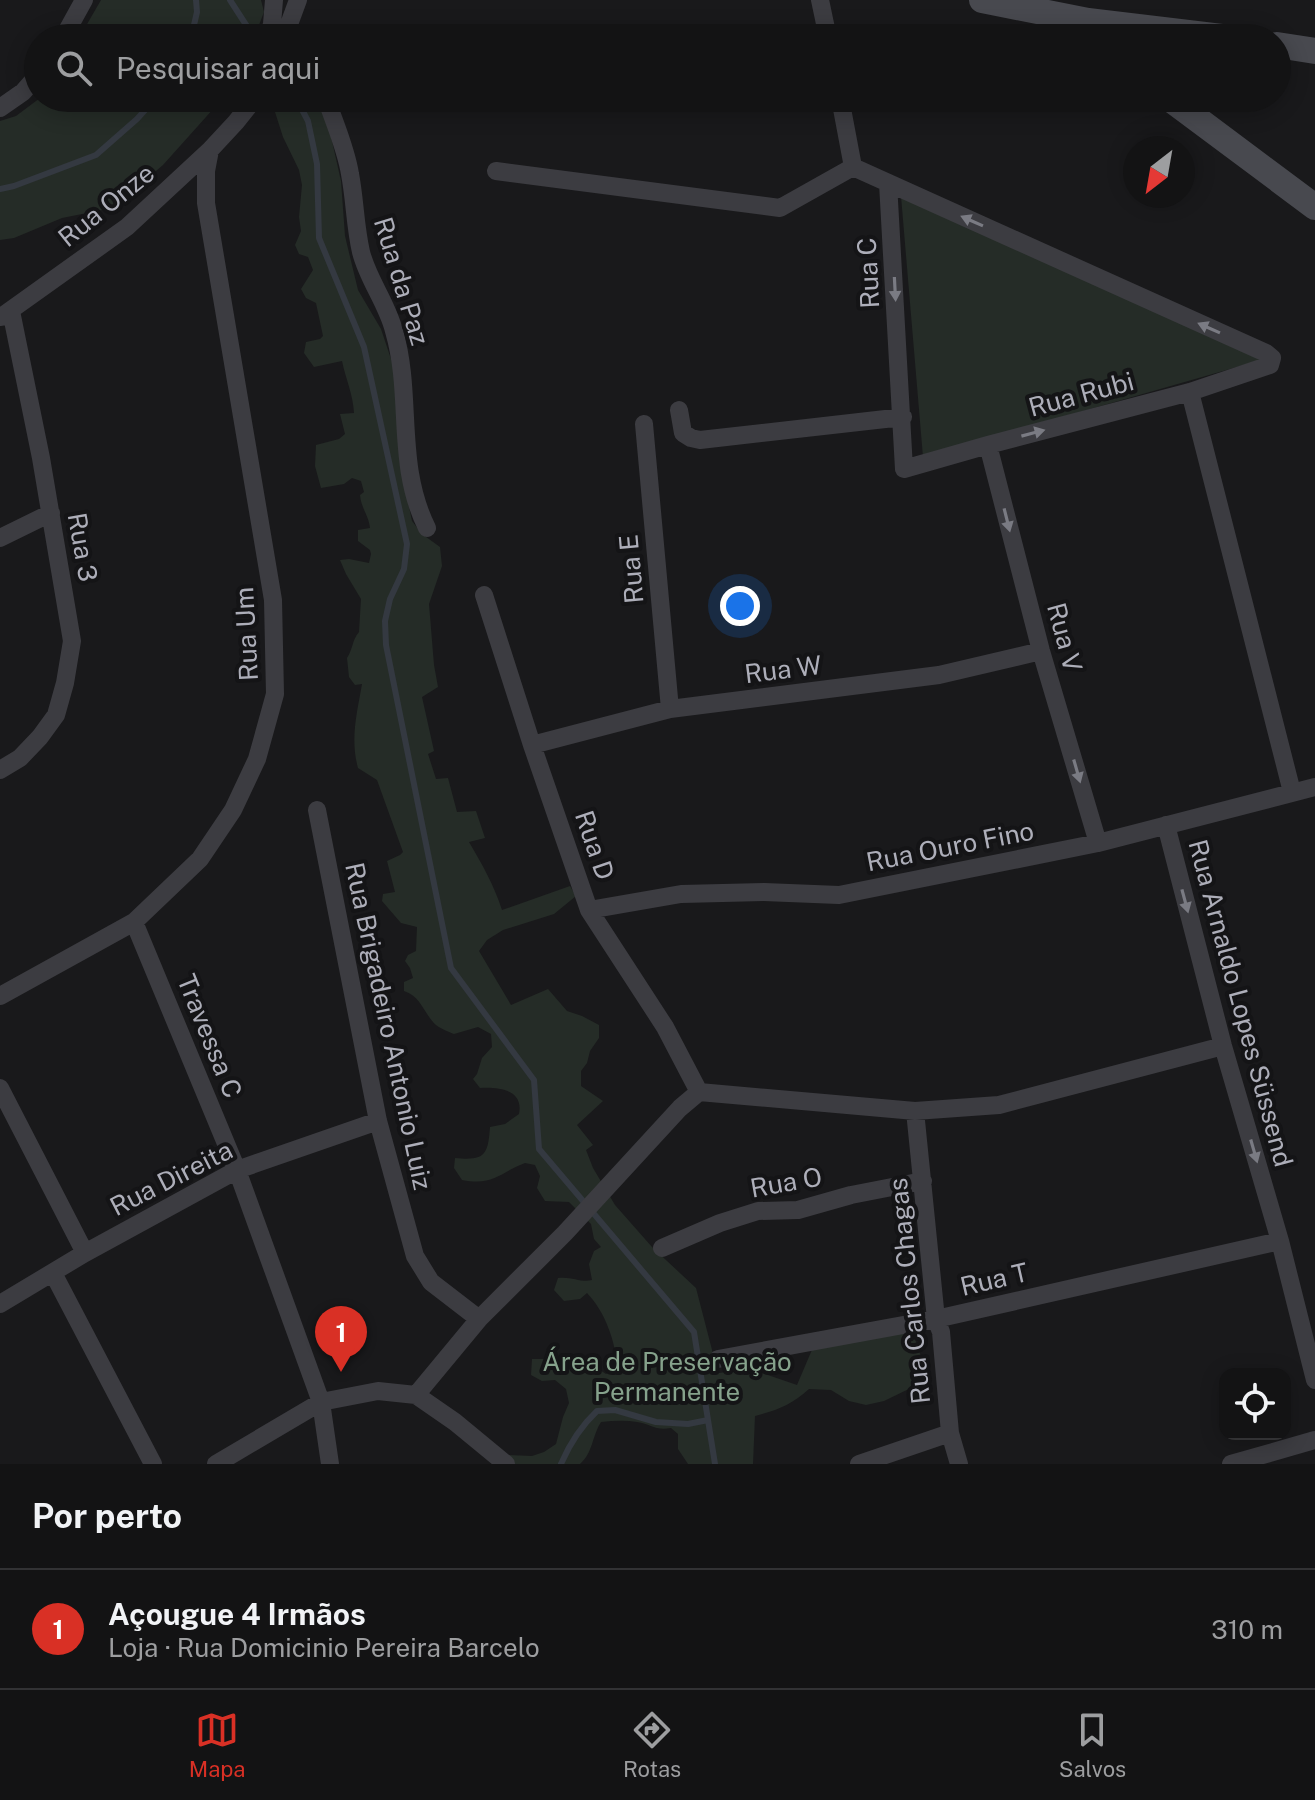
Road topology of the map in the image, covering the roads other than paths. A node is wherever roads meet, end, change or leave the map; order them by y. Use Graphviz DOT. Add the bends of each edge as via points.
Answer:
graph roads {
  1 [pos="84,0"];
  2 [pos="274,0"];
  3 [pos="298,0"];
  4 [pos="820,0"];
  5 [pos="982,0"];
  6 [pos="71,24"];
  7 [pos="272,24"];
  8 [pos="292,24"];
  9 [pos="825,24"];
  10 [pos="1072,24"];
  11 [pos="1291,47"];
  12 [pos="1315,51"];
  13 [pos="24,91"];
  14 [pos="0,108"];
  15 [pos="239,112"];
  16 [pos="244,112"];
  17 [pos="331,112"];
  18 [pos="843,112"];
  19 [pos="1188,112"];
  20 [pos="236,122"];
  21 [pos="210,150"];
  22 [pos="853,167"];
  23 [pos="496,171"];
  24 [pos="888,183"];
  25 [pos="1315,207"];
  26 [pos="5,314"];
  27 [pos="1190,392"];
  28 [pos="679,410"];
  29 [pos="903,417"];
  30 [pos="644,424"];
  31 [pos="988,445"];
  32 [pos="904,469"];
  33 [pos="51,513"];
  34 [pos="427,528"];
  35 [pos="0,538"];
  36 [pos="484,595"];
  37 [pos="1041,651"];
  38 [pos="670,709"];
  39 [pos="532,745"];
  40 [pos="0,770"];
  41 [pos="1315,787"];
  42 [pos="1292,792"];
  43 [pos="317,810"];
  44 [pos="1166,825"];
  45 [pos="1098,843"];
  46 [pos="589,910"];
  47 [pos="134,922"];
  48 [pos="0,996"];
  49 [pos="1223,1046"];
  50 [pos="0,1088"];
  51 [pos="699,1092"];
  52 [pos="915,1111"];
  53 [pos="378,1121"];
  54 [pos="237,1170"];
  55 [pos="923,1181"];
  56 [pos="1280,1241"];
  57 [pos="662,1248"];
  58 [pos="85,1253"];
  59 [pos="53,1273"];
  60 [pos="0,1304"];
  61 [pos="479,1319"];
  62 [pos="936,1319"];
  63 [pos="718,1359"];
  64 [pos="1315,1380"];
  65 [pos="416,1395"];
  66 [pos="321,1402"];
  67 [pos="950,1433"];
  68 [pos="1315,1440"];
  69 [pos="153,1464"];
  70 [pos="216,1464"];
  71 [pos="330,1464"];
  72 [pos="506,1464"];
  73 [pos="859,1464"];
  74 [pos="959,1464"];
  75 [pos="1231,1464"];
  1 -- 6 [label="street"];
  2 -- 7 [label="street"];
  3 -- 8 [label="street"];
  4 -- 9 [label="street"];
  5 -- 10 [label="main road"];
  11 -- 12 [label="main road"];
  13 -- 14 [label="street"];
  15 -- 20 [label="street, Rua Onze"];
  16 -- 20 [label="street, Rua Onze"];
  17 -- 34 [label="street, Rua da Paz" via="350,171 362,254 394,329 410,479"];
  18 -- 22 [label="street"];
  19 -- 25 [label="main road"];
  20 -- 21 [label="street, Rua Onze"];
  21 -- 26 [label="street, Rua Onze" via="127,227"];
  21 -- 47 [label="street, Rua Um" via="206,203 273,600 275,694 257,759 233,810 200,859"];
  22 -- 23 [label="street" via="780,208"];
  22 -- 24 [label="street"];
  27 -- 24 [label="street, Rua Rubi, one-way" via="1270,365 1272,358"];
  24 -- 29 [label="street, Rua C, one-way"];
  26 -- 33 [label="street, Rua 3"];
  31 -- 27 [label="street, Rua Rubi, one-way"];
  27 -- 42 [label="street"];
  28 -- 29 [label="street" via="683,433 700,440"];
  29 -- 32 [label="street, Rua C"];
  30 -- 38 [label="street, Rua E"];
  31 -- 32 [label="street, Rua Rubi"];
  31 -- 37 [label="street, Rua V, one-way"];
  33 -- 35 [label="street"];
  33 -- 40 [label="street, Rua 3" via="72,641 65,683 56,715 40,737"];
  36 -- 39 [label="street, Rua D"];
  37 -- 38 [label="street, Rua W" via="939,675"];
  37 -- 45 [label="street, Rua V, one-way"];
  38 -- 39 [label="street, Rua W"];
  39 -- 46 [label="street, Rua D"];
  41 -- 42 [label="street, Rua Ouro Fino"];
  42 -- 44 [label="street, Rua Ouro Fino"];
  43 -- 53 [label="street, Rua Brigadeiro Antonio Luiz"];
  44 -- 45 [label="street, Rua Ouro Fino"];
  44 -- 49 [label="street, Rua Arnaldo Lopes Süssend, one-way"];
  45 -- 46 [label="street, Rua Ouro Fino" via="839,895 681,894"];
  46 -- 51 [label="street, Rua D" via="665,1027"];
  47 -- 48 [label="street, Rua Um"];
  47 -- 54 [label="street, Travessa C"];
  49 -- 52 [label="street" via="999,1105"];
  49 -- 56 [label="street, Rua Arnaldo Lopes Süssend, one-way"];
  50 -- 58 [label="street"];
  51 -- 52 [label="street"];
  51 -- 61 [label="street"];
  52 -- 55 [label="street, Rua Carlos Chagas"];
  53 -- 54 [label="street, Rua Direita"];
  53 -- 61 [label="street, Rua Brigadeiro Antonio Luiz" via="415,1256 431,1282"];
  54 -- 58 [label="street, Rua Direita"];
  54 -- 66 [label="street, Travessa C"];
  55 -- 57 [label="street, Rua O" via="798,1210 758,1211"];
  55 -- 62 [label="street, Rua Carlos Chagas"];
  56 -- 62 [label="street, Rua T"];
  56 -- 64 [label="street, Rua Arnaldo Lopes Süssend"];
  58 -- 59 [label="street, Rua Direita"];
  59 -- 60 [label="street, Rua Direita"];
  59 -- 69 [label="street"];
  61 -- 65 [label="street"];
  62 -- 63 [label="street, Rua T"];
  62 -- 67 [label="street, Rua Carlos Chagas"];
  65 -- 66 [label="street" via="378,1391"];
  65 -- 72 [label="street"];
  66 -- 70 [label="street"];
  66 -- 71 [label="street, Travessa C"];
  67 -- 73 [label="street"];
  67 -- 74 [label="street, Rua Carlos Chagas"];
  68 -- 75 [label="street"];
}
